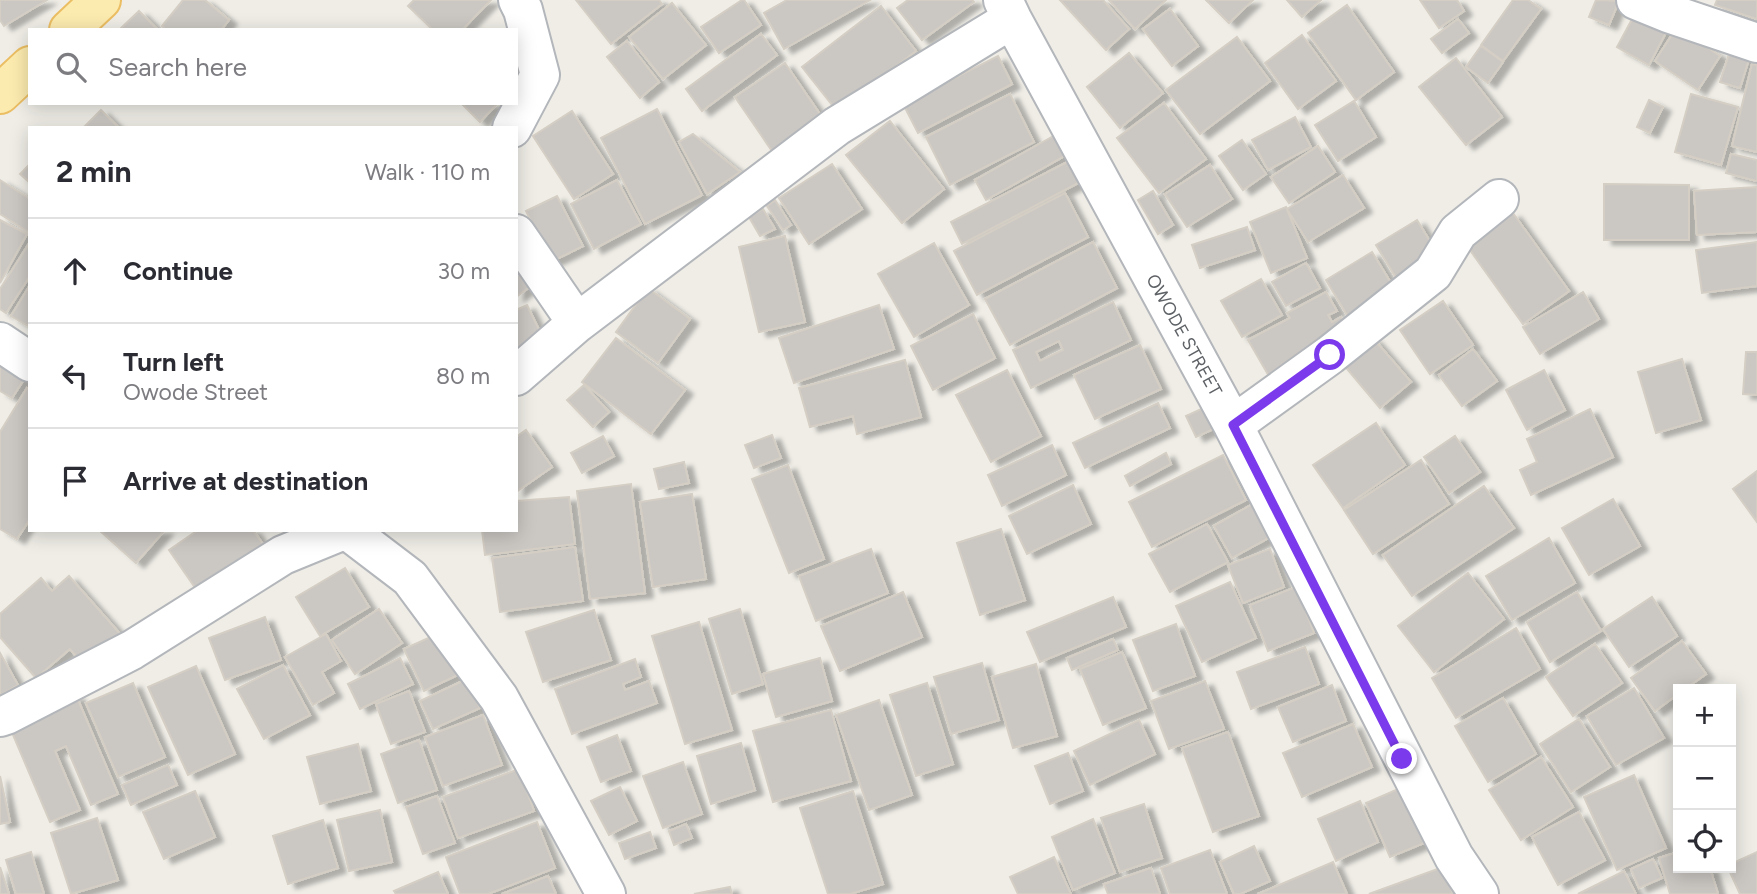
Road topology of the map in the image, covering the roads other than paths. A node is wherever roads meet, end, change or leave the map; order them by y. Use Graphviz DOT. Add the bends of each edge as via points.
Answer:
graph roads {
  1 [pos="101,0"];
  2 [pos="518,0"];
  3 [pos="1636,0"];
  4 [pos="1008,10"];
  5 [pos="71,28"];
  6 [pos="1757,43"];
  7 [pos="28,68"];
  8 [pos="0,94"];
  9 [pos="513,126"];
  10 [pos="1499,199"];
  11 [pos="518,237"];
  12 [pos="577,323"];
  13 [pos="0,342"];
  14 [pos="28,361"];
  15 [pos="518,374"];
  16 [pos="1233,425"];
  17 [pos="340,532"];
  18 [pos="348,532"];
  19 [pos="0,717"];
  20 [pos="606,894"];
  21 [pos="1479,894"];
  1 -- 5 [label="main road"];
  2 -- 9 [label="street" via="540,75"];
  3 -- 6 [label="street"];
  4 -- 12 [label="street" via="837,126"];
  4 -- 16 [label="street, OWODE STREET"];
  7 -- 8 [label="main road"];
  10 -- 16 [label="street" via="1458,232 1433,273"];
  11 -- 12 [label="street"];
  12 -- 15 [label="street"];
  13 -- 14 [label="street"];
  16 -- 21 [label="street, OWODE STREET" via="1434,820"];
  17 -- 19 [label="street" via="283,555 132,650"];
  18 -- 20 [label="street" via="411,578 499,698"];
}
